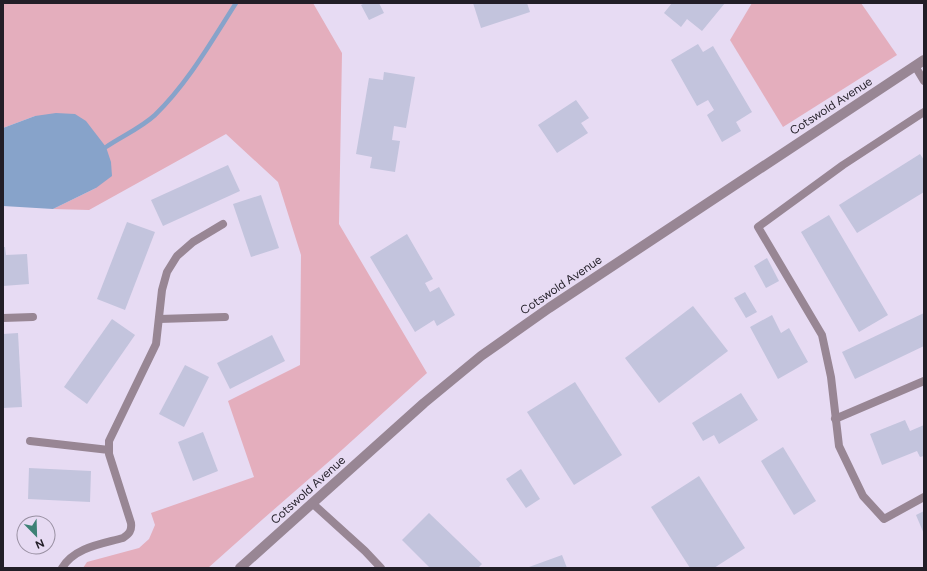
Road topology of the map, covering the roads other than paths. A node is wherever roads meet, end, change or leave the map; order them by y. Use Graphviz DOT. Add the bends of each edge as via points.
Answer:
graph roads {
  1 [pos="924,60"];
  2 [pos="915,66"];
  3 [pos="924,81"];
  4 [pos="924,112"];
  5 [pos="223,224"];
  6 [pos="33,317"];
  7 [pos="225,317"];
  8 [pos="3,318"];
  9 [pos="159,319"];
  10 [pos="924,381"];
  11 [pos="836,419"];
  12 [pos="30,441"];
  13 [pos="109,450"];
  14 [pos="924,498"];
  15 [pos="312,503"];
  16 [pos="62,568"];
  17 [pos="240,568"];
  18 [pos="381,568"];
  1 -- 2 [label="street, Cotswold Avenue"];
  2 -- 3 [label="lane"];
  2 -- 15 [label="street, Cotswold Avenue" via="548,308 492,348 452,379"];
  4 -- 11 [label="lane" via="758,227 822,335"];
  5 -- 9 [label="lane" via="193,242 177,256 167,272"];
  6 -- 8 [label="lane"];
  7 -- 9 [label="lane"];
  9 -- 13 [label="lane" via="156,344 110,441"];
  10 -- 11 [label="lane"];
  11 -- 14 [label="lane" via="839,446 863,496 884,519"];
  12 -- 13 [label="lane"];
  13 -- 16 [label="lane" via="132,529 123,538 82,550"];
  15 -- 17 [label="street, Cotswold Avenue"];
  15 -- 18 [label="lane"];
}
